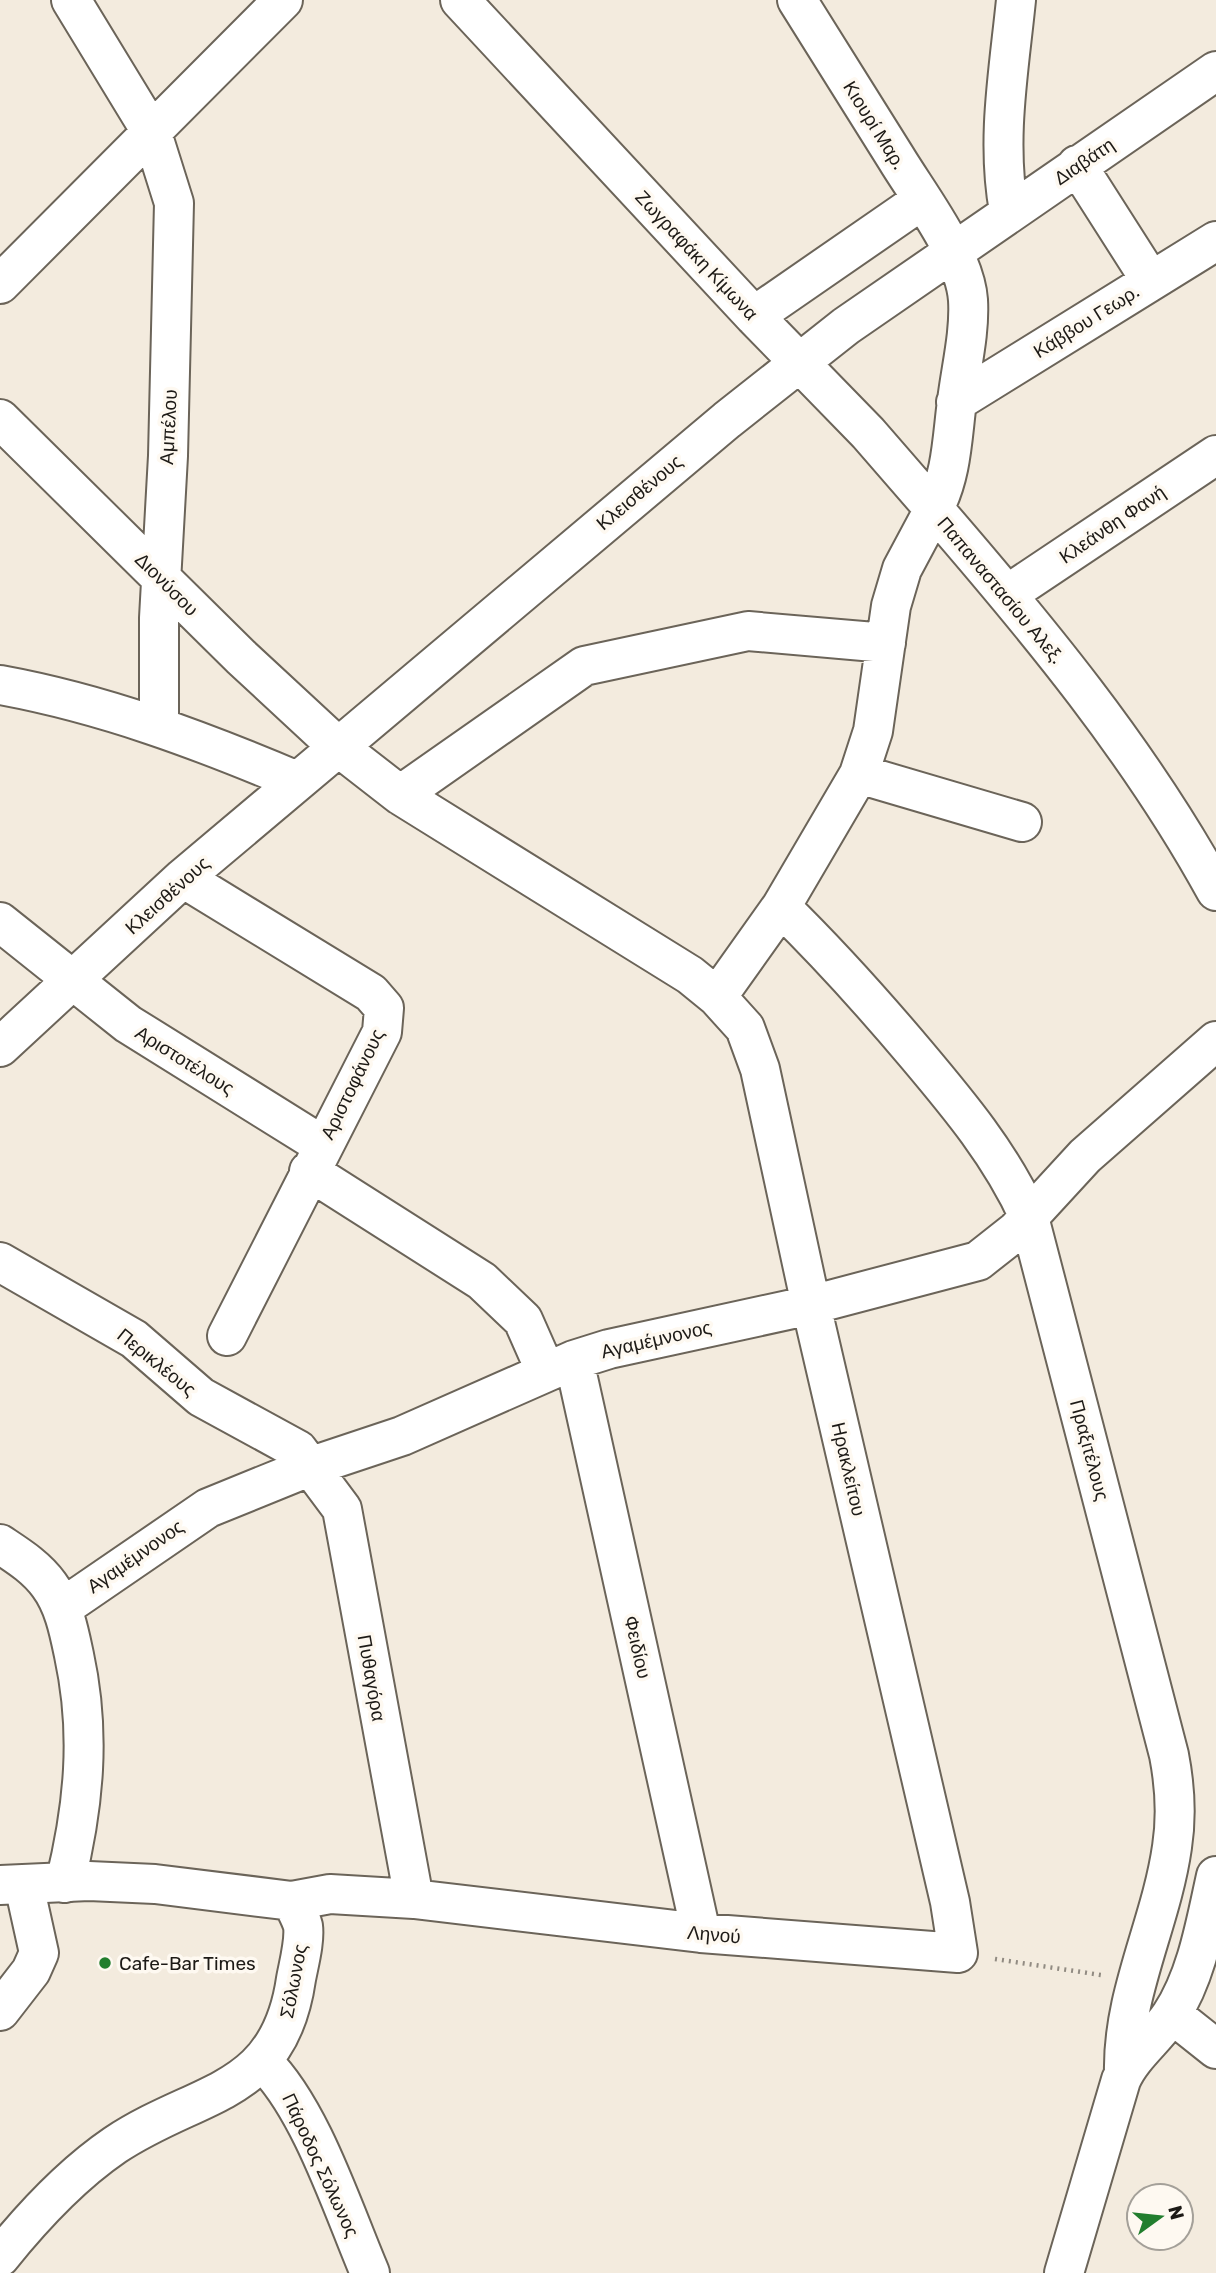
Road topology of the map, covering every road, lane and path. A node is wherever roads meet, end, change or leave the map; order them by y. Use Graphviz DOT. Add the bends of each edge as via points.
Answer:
graph roads {
  1 [pos="71,0"];
  2 [pos="283,0"];
  3 [pos="460,0"];
  4 [pos="797,0"];
  5 [pos="1016,0"];
  6 [pos="1216,71"];
  7 [pos="152,133"];
  8 [pos="1077,165"];
  9 [pos="922,200"];
  10 [pos="1009,211"];
  11 [pos="1216,241"];
  12 [pos="952,251"];
  13 [pos="1151,281"];
  14 [pos="0,284"];
  15 [pos="754,316"];
  16 [pos="799,364"];
  17 [pos="957,402"];
  18 [pos="0,419"];
  19 [pos="1216,454"];
  20 [pos="934,509"];
  21 [pos="161,578"];
  22 [pos="1008,594"];
  23 [pos="886,643"];
  24 [pos="0,685"];
  25 [pos="159,724"];
  26 [pos="337,746"];
  27 [pos="859,774"];
  28 [pos="297,781"];
  29 [pos="400,795"];
  30 [pos="1022,822"];
  31 [pos="183,878"];
  32 [pos="1216,891"];
  33 [pos="781,907"];
  34 [pos="0,922"];
  35 [pos="63,974"];
  36 [pos="717,998"];
  37 [pos="1216,1041"];
  38 [pos="0,1047"];
  39 [pos="316,1158"];
  40 [pos="1029,1217"];
  41 [pos="0,1262"];
  42 [pos="811,1305"];
  43 [pos="227,1336"];
  44 [pos="560,1366"];
  45 [pos="309,1467"];
  46 [pos="0,1544"];
  47 [pos="62,1608"];
  48 [pos="1216,1876"];
  49 [pos="65,1883"];
  50 [pos="12,1885"];
  51 [pos="414,1899"];
  52 [pos="292,1901"];
  53 [pos="701,1933"];
  54 [pos="958,1953"];
  55 [pos="1136,1981"];
  56 [pos="0,2011"];
  57 [pos="1172,2014"];
  58 [pos="1216,2049"];
  59 [pos="263,2062"];
  60 [pos="1124,2073"];
  61 [pos="0,2257"];
  62 [pos="370,2273"];
  63 [pos="1063,2273"];
  1 -- 7 [label="street, Αμπέλου"];
  2 -- 7 [label="street"];
  3 -- 15 [label="street, Ζωγραφάκη Κίμωνα"];
  4 -- 9 [label="street, Κιουρί Μαρ."];
  5 -- 10 [label="street" via="1002,144"];
  6 -- 8 [label="street, Διαβάτη"];
  7 -- 14 [label="street"];
  7 -- 21 [label="street, Αμπέλου" via="169,182 175,220"];
  8 -- 10 [label="street, Διαβάτη"];
  8 -- 13 [label="street"];
  9 -- 12 [label="street, Κιουρί Μαρ."];
  9 -- 15 [label="street"];
  10 -- 12 [label="street, Διαβάτη"];
  11 -- 13 [label="street, Κάββου Γεωρ."];
  12 -- 16 [label="street, Κλεισθένους"];
  12 -- 17 [label="street, Παπαναστασίου Αλεξ." via="968,300"];
  13 -- 17 [label="street, Κάββου Γεωρ."];
  15 -- 16 [label="street, Ζωγραφάκη Κίμωνα"];
  16 -- 20 [label="street, Ζωγραφάκη Κίμωνα"];
  16 -- 26 [label="street, Κλεισθένους"];
  17 -- 20 [label="street, Παπαναστασίου Αλεξ." via="945,489"];
  18 -- 21 [label="street, Διονύσου"];
  19 -- 22 [label="street, Κλεάνθη Φανή"];
  20 -- 22 [label="street, Παπαναστασίου Αλεξ."];
  20 -- 23 [label="street" via="902,569"];
  21 -- 25 [label="street, Αμπέλου"];
  21 -- 26 [label="street, Διονύσου"];
  22 -- 32 [label="street, Παπαναστασίου Αλεξ." via="1124,746"];
  23 -- 27 [label="street" via="873,731"];
  23 -- 29 [label="street" via="748,631 584,666"];
  24 -- 25 [label="street"];
  25 -- 28 [label="street"];
  26 -- 28 [label="street, Κλεισθένους"];
  26 -- 29 [label="street"];
  27 -- 30 [label="street"];
  27 -- 33 [label="street"];
  28 -- 31 [label="street, Κλεισθένους"];
  29 -- 36 [label="street" via="690,975"];
  31 -- 35 [label="street, Κλεισθένους"];
  31 -- 39 [label="street, Αριστοφάνους" via="371,993 384,1008 382,1032"];
  33 -- 36 [label="street"];
  33 -- 40 [label="street, Πραξιτέλους" via="876,1006 960,1108 998,1157"];
  34 -- 35 [label="street"];
  35 -- 38 [label="street, Κλεισθένους"];
  35 -- 39 [label="street, Αριστοτέλους"];
  36 -- 42 [label="street, Ηρακλείτου" via="752,1041"];
  37 -- 40 [label="street, Αγαμέμνονος" via="1085,1156"];
  39 -- 43 [label="street, Αριστοφάνους"];
  39 -- 44 [label="street, Αριστοτέλους" via="482,1281 523,1320"];
  40 -- 42 [label="street, Αγαμέμνονος" via="1001,1246 978,1261"];
  40 -- 55 [label="street, Πραξιτέλους" via="1174,1780 1172,1847"];
  41 -- 45 [label="street, Περικλέους" via="134,1339 201,1397 298,1450"];
  42 -- 44 [label="street, Αγαμέμνονος" via="609,1349"];
  42 -- 54 [label="street, Ηρακλείτου"];
  44 -- 45 [label="street, Αγαμέμνονος" via="402,1436"];
  44 -- 53 [label="street, Φειδίου"];
  45 -- 47 [label="street, Αγαμέμνονος" via="199,1513"];
  45 -- 51 [label="street, Πυθαγόρα" via="342,1509"];
  46 -- 47 [label="street" via="37,1570"];
  47 -- 49 [label="street" via="77,1668 85,1742 83,1793"];
  48 -- 57 [label="street" via="1188,1978"];
  49 -- 50 [label="street"];
  49 -- 52 [label="street" via="155,1884"];
  50 -- 56 [label="street" via="39,1953"];
  51 -- 52 [label="street, Ληνού" via="330,1894"];
  51 -- 53 [label="street, Ληνού"];
  52 -- 59 [label="street, Σόλωνος" via="303,1926 295,1992 282,2034"];
  53 -- 54 [label="street, Ληνού"];
  54 -- 55 [label="path"];
  55 -- 60 [label="street, Πραξιτέλους" via="1125,2036"];
  57 -- 58 [label="street"];
  57 -- 60 [label="street"];
  59 -- 61 [label="street, Σόλωνος" via="246,2077 161,2118 96,2159 44,2207"];
  59 -- 62 [label="street, Πάροδος Σόλωνος" via="286,2086 302,2115"];
  60 -- 63 [label="street"];
}
